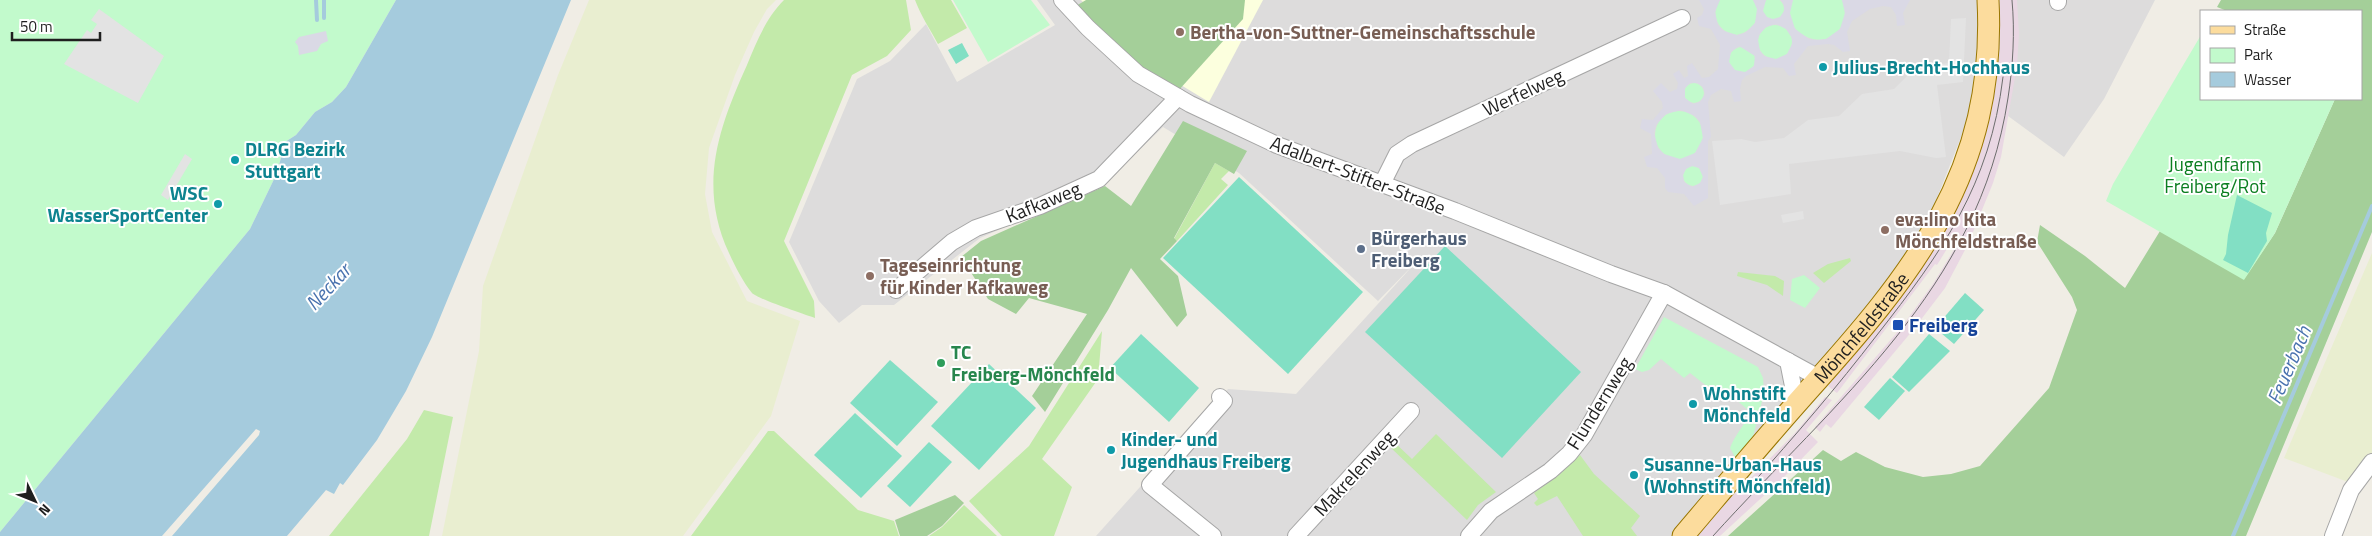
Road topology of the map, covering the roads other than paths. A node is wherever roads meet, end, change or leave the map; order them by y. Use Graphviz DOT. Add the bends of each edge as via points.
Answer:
graph roads {
  1 [pos="1062,0"];
  2 [pos="1988,0"];
  3 [pos="1682,18"];
  4 [pos="1184,101"];
  5 [pos="1382,184"];
  6 [pos="896,290"];
  7 [pos="1664,292"];
  8 [pos="1788,361"];
  9 [pos="1819,378"];
  10 [pos="1220,397"];
  11 [pos="1792,410"];
  12 [pos="1412,411"];
  13 [pos="2372,462"];
  14 [pos="1213,536"];
  15 [pos="1296,536"];
  16 [pos="1469,536"];
  17 [pos="1683,536"];
  18 [pos="2333,536"];
  1 -- 4 [label="street, Adalbert-Stifter-Straße" via="1138,74"];
  2 -- 9 [label="main road, Mönchfeldstraße" via="1985,89 1972,147 1960,180 1934,231 1909,270"];
  3 -- 5 [label="street, Werfelweg" via="1412,144 1397,154"];
  4 -- 5 [label="street, Adalbert-Stifter-Straße" via="1277,145"];
  4 -- 6 [label="street, Kafkaweg" via="1099,179 1040,206 976,228 952,242"];
  5 -- 7 [label="street, Adalbert-Stifter-Straße"];
  7 -- 8 [label="street, Adalbert-Stifter-Straße"];
  7 -- 16 [label="street, Flundernweg" via="1584,435 1569,454 1550,471 1491,510"];
  8 -- 9 [label="street, Adalbert-Stifter-Straße"];
  8 -- 11 [label="street" via="1793,386"];
  9 -- 11 [label="main road, Mönchfeldstraße"];
  10 -- 14 [label="street" via="1224,401 1150,485"];
  11 -- 17 [label="main road, Mönchfeldstraße"];
  12 -- 15 [label="street, Makrelenweg"];
  13 -- 18 [label="street" via="2350,490"];
}
